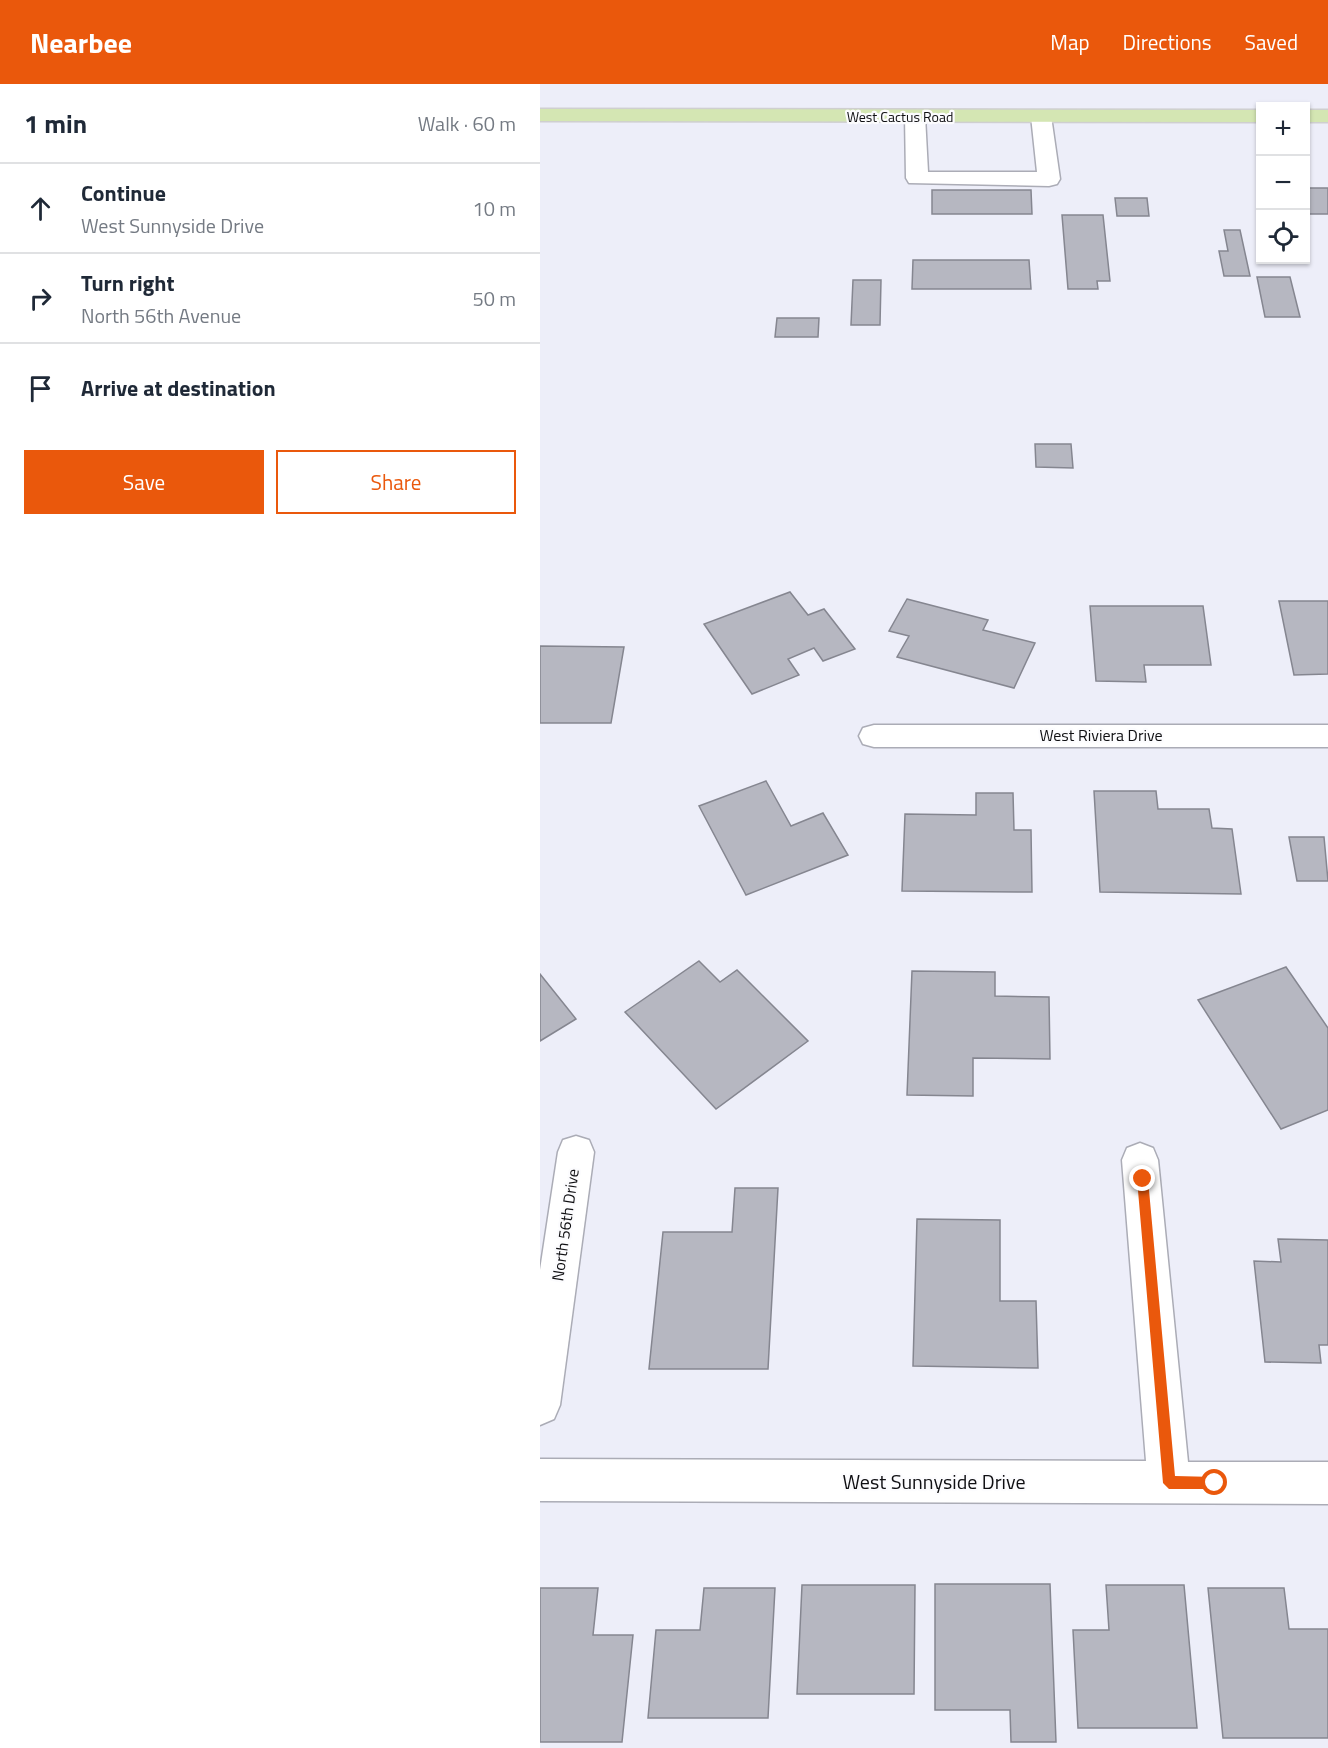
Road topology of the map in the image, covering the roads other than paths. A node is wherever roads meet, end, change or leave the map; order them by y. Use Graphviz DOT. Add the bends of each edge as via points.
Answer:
graph roads {
  1 [pos="540,115"];
  2 [pos="915,116"];
  3 [pos="1041,116"];
  4 [pos="1256,116"];
  5 [pos="1310,116"];
  6 [pos="1328,116"];
  7 [pos="874,736"];
  8 [pos="1328,736"];
  9 [pos="576,1152"];
  10 [pos="1140,1160"];
  11 [pos="540,1405"];
  12 [pos="540,1480"];
  13 [pos="1169,1483"];
  14 [pos="1328,1483"];
  1 -- 2 [label="main road, West Cactus Road"];
  2 -- 3 [label="main road, West Cactus Road"];
  2 -- 3 [label="street" via="917,178 1049,178"];
  3 -- 4 [label="main road, West Cactus Road"];
  5 -- 6 [label="main road"];
  7 -- 8 [label="street, West Riviera Drive"];
  9 -- 11 [label="street, North 56th Drive"];
  10 -- 13 [label="street"];
  12 -- 13 [label="street, West Sunnyside Drive"];
  13 -- 14 [label="street, West Sunnyside Drive"];
}
